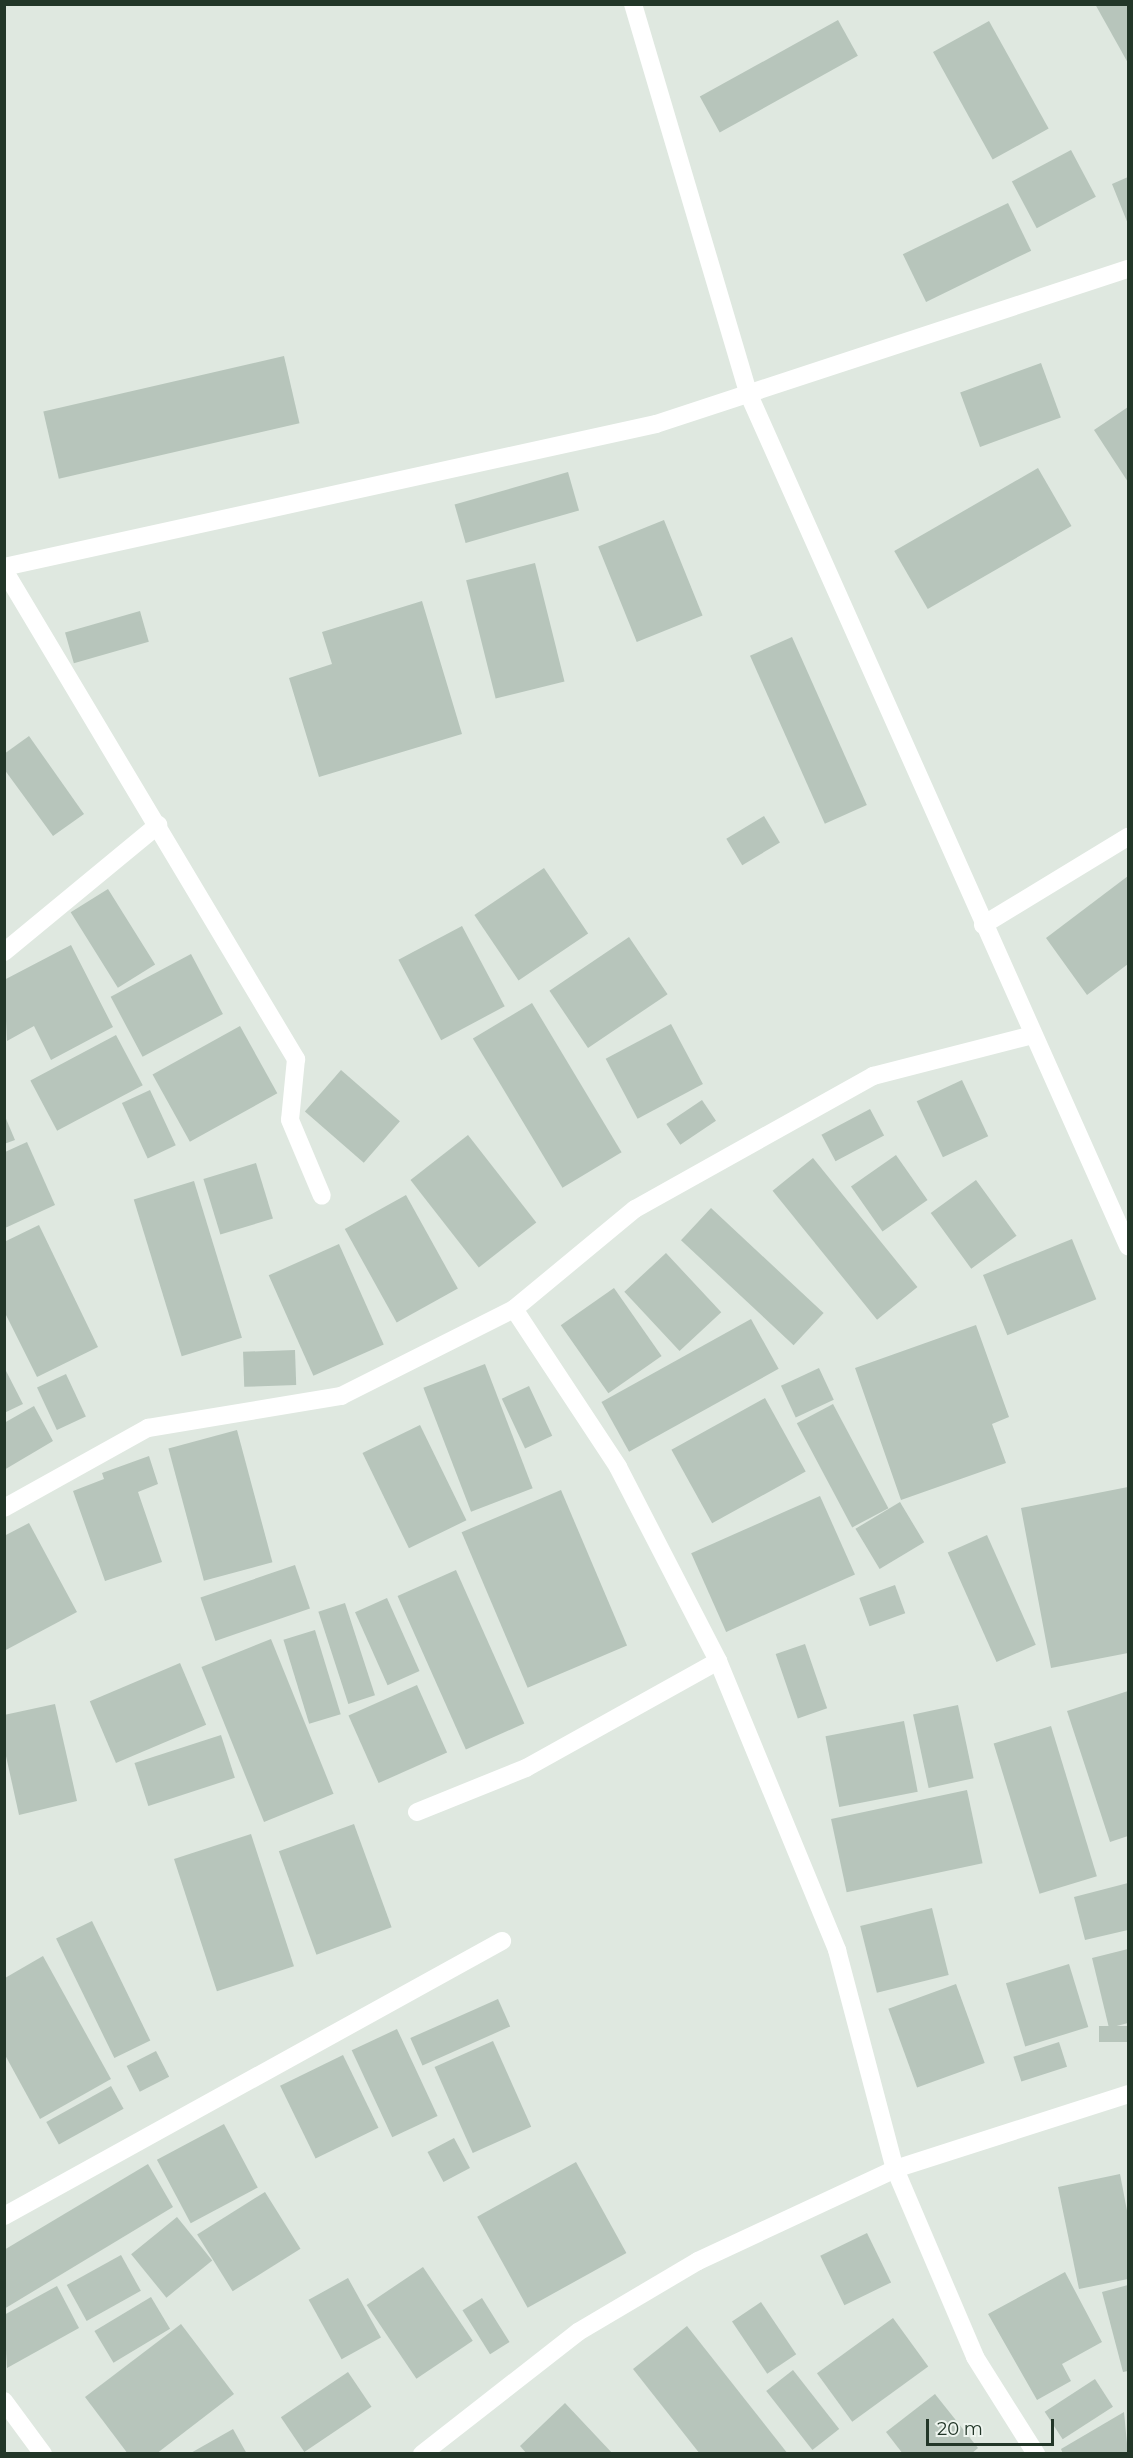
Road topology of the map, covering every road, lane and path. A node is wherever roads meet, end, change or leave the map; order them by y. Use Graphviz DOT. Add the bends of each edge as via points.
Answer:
graph roads {
  1 [pos="633,4"];
  2 [pos="1128,269"];
  3 [pos="749,395"];
  4 [pos="4,568"];
  5 [pos="158,825"];
  6 [pos="1128,837"];
  7 [pos="983,925"];
  8 [pos="4,952"];
  9 [pos="1033,1035"];
  10 [pos="322,1196"];
  11 [pos="1128,1246"];
  12 [pos="514,1309"];
  13 [pos="4,1508"];
  14 [pos="718,1661"];
  15 [pos="417,1812"];
  16 [pos="502,1941"];
  17 [pos="1128,2094"];
  18 [pos="895,2169"];
  19 [pos="4,2216"];
  20 [pos="4,2402"];
  21 [pos="43,2454"];
  22 [pos="422,2454"];
  23 [pos="1036,2454"];
  1 -- 3 [label="street"];
  2 -- 3 [label="street"];
  3 -- 4 [label="street" via="656,424"];
  3 -- 7 [label="street"];
  4 -- 5 [label="street"];
  5 -- 8 [label="street"];
  5 -- 10 [label="street" via="296,1059 290,1120"];
  6 -- 7 [label="street"];
  7 -- 9 [label="street"];
  9 -- 11 [label="street"];
  9 -- 12 [label="street" via="873,1076 635,1209"];
  12 -- 13 [label="street" via="341,1396 148,1428"];
  12 -- 14 [label="street" via="618,1467"];
  14 -- 15 [label="street" via="526,1768"];
  14 -- 18 [label="street" via="837,1950"];
  16 -- 19 [label="street"];
  17 -- 18 [label="street"];
  18 -- 22 [label="street" via="698,2261 588,2326"];
  18 -- 23 [label="street" via="975,2357"];
  20 -- 21 [label="street"];
}
